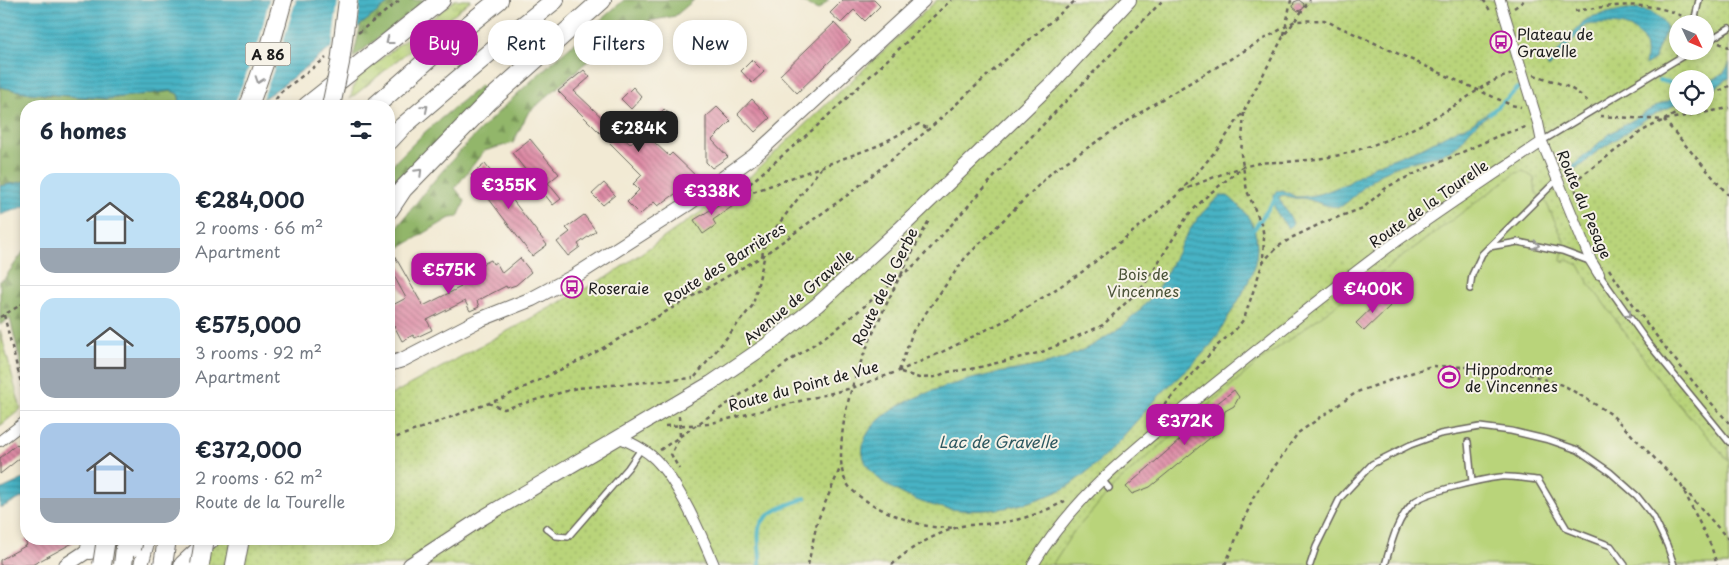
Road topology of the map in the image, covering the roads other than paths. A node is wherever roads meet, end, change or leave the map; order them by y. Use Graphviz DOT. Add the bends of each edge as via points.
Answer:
graph roads {
  1 [pos="283,0"];
  2 [pos="348,0"];
  3 [pos="441,0"];
  4 [pos="499,0"];
  5 [pos="555,0"];
  6 [pos="602,0"];
  7 [pos="924,0"];
  8 [pos="1129,0"];
  9 [pos="1699,0"];
  10 [pos="1499,1"];
  11 [pos="1696,15"];
  12 [pos="1729,28"];
  13 [pos="1714,38"];
  14 [pos="1676,60"];
  15 [pos="251,100"];
  16 [pos="315,100"];
  17 [pos="332,100"];
  18 [pos="382,100"];
  19 [pos="395,135"];
  20 [pos="1542,142"];
  21 [pos="1557,180"];
  22 [pos="395,201"];
  23 [pos="1488,248"];
  24 [pos="1591,261"];
  25 [pos="1599,274"];
  26 [pos="1470,289"];
  27 [pos="395,362"];
  28 [pos="20,426"];
  29 [pos="618,437"];
  30 [pos="0,441"];
  31 [pos="1468,442"];
  32 [pos="1729,442"];
  33 [pos="641,449"];
  34 [pos="1472,482"];
  35 [pos="546,528"];
  36 [pos="89,545"];
  37 [pos="106,545"];
  38 [pos="136,545"];
  39 [pos="138,545"];
  40 [pos="166,545"];
  41 [pos="203,545"];
  42 [pos="205,545"];
  43 [pos="239,545"];
  44 [pos="66,565"];
  45 [pos="102,565"];
  46 [pos="125,565"];
  47 [pos="141,565"];
  48 [pos="163,565"];
  49 [pos="183,565"];
  50 [pos="200,565"];
  51 [pos="235,565"];
  52 [pos="410,565"];
  53 [pos="714,565"];
  54 [pos="1033,565"];
  55 [pos="1310,565"];
  56 [pos="1385,565"];
  57 [pos="1625,565"];
  58 [pos="1674,565"];
  1 -- 15 [label="highway, A 86, one-way"];
  2 -- 17 [label="highway, bridge"];
  3 -- 16 [label="highway, one-way"];
  4 -- 18 [label="highway"];
  19 -- 5 [label="highway, one-way"];
  22 -- 6 [label="highway, one-way" via="403,188 489,101"];
  7 -- 27 [label="street" via="754,156 689,204 575,276"];
  8 -- 29 [label="street, Avenue de Gravelle" via="1052,83 818,305 747,360"];
  9 -- 11 [label="lane"];
  10 -- 20 [label="street, Route du Pesage"];
  12 -- 13 [label="lane"];
  14 -- 20 [label="lane, Route de la Tourelle"];
  20 -- 21 [label="street, Route du Pesage"];
  20 -- 54 [label="street, Route de la Tourelle" via="1387,249 1173,418 1106,484 1063,520"];
  21 -- 23 [label="lane"];
  21 -- 24 [label="street, Route du Pesage"];
  23 -- 24 [label="lane, one-way" via="1518,242"];
  23 -- 26 [label="lane" via="1478,261"];
  24 -- 25 [label="street, Route du Pesage"];
  25 -- 32 [label="lane, Route du Pesage, one-way" via="1648,343"];
  28 -- 30 [label="street"];
  29 -- 33 [label="street"];
  29 -- 52 [label="street, Avenue de Gravelle"];
  31 -- 34 [label="lane"];
  33 -- 35 [label="lane" via="568,536 556,536"];
  33 -- 53 [label="street" via="664,469 700,532"];
  34 -- 56 [label="lane" via="1415,502 1396,527"];
  34 -- 57 [label="lane" via="1501,477 1538,480 1567,529 1611,546"];
  36 -- 44 [label="street"];
  37 -- 45 [label="highway, bridge"];
  38 -- 46 [label="highway, bridge"];
  39 -- 47 [label="street"];
  40 -- 48 [label="highway"];
  41 -- 50 [label="highway, bridge"];
  42 -- 49 [label="highway"];
  43 -- 51 [label="highway"];
  55 -- 58 [label="lane" via="1340,498 1372,464 1440,434 1480,428 1549,440 1578,450 1610,472 1637,496 1653,516"];
}
